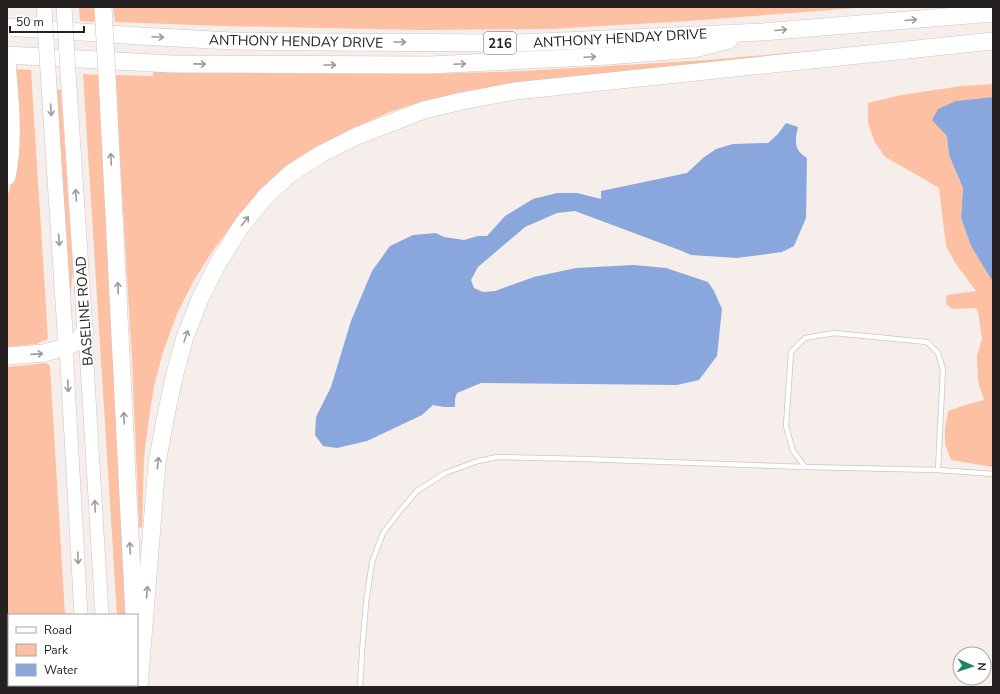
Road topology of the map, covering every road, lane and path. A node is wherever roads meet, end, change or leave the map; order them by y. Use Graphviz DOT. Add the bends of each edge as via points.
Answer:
graph roads {
  1 [pos="44,7"];
  2 [pos="64,7"];
  3 [pos="103,7"];
  4 [pos="993,13"];
  5 [pos="7,27"];
  6 [pos="762,32"];
  7 [pos="993,41"];
  8 [pos="7,55"];
  9 [pos="7,61"];
  10 [pos="8,70"];
  11 [pos="7,178"];
  12 [pos="85,331"];
  13 [pos="66,347"];
  14 [pos="7,356"];
  15 [pos="805,467"];
  16 [pos="938,470"];
  17 [pos="993,474"];
  18 [pos="81,614"];
  19 [pos="102,614"];
  20 [pos="134,614"];
  21 [pos="138,686"];
  22 [pos="360,687"];
  1 -- 13 [label="main road, BASELINE ROAD, one-way, bridge"];
  12 -- 2 [label="main road, BASELINE ROAD, one-way, bridge"];
  20 -- 3 [label="highway, one-way, bridge"];
  6 -- 4 [label="highway, ANTHONY HENDAY DRIVE / 216, one-way"];
  5 -- 6 [label="highway, ANTHONY HENDAY DRIVE / 216, one-way" via="231,41 314,42 519,43"];
  8 -- 6 [label="highway, one-way" via="171,64 430,66 694,49"];
  21 -- 7 [label="highway, one-way" via="157,463 183,344 200,299 218,263 242,225 266,196 291,173 357,136 424,110 477,98 515,91"];
  9 -- 10 [label="highway"];
  10 -- 11 [label="highway" via="11,131"];
  12 -- 13 [label="highway" via="77,342"];
  19 -- 12 [label="main road, BASELINE ROAD, one-way"];
  14 -- 13 [label="highway, one-way" via="44,353"];
  13 -- 18 [label="main road, BASELINE ROAD, one-way"];
  15 -- 16 [label="lane"];
  15 -- 16 [label="lane" via="793,452 786,426 791,352 805,338 834,333 927,342 938,353 943,369"];
  15 -- 22 [label="lane" via="498,457 445,473 417,491 398,512 384,533 372,562 366,603"];
  16 -- 17 [label="lane"];
}
